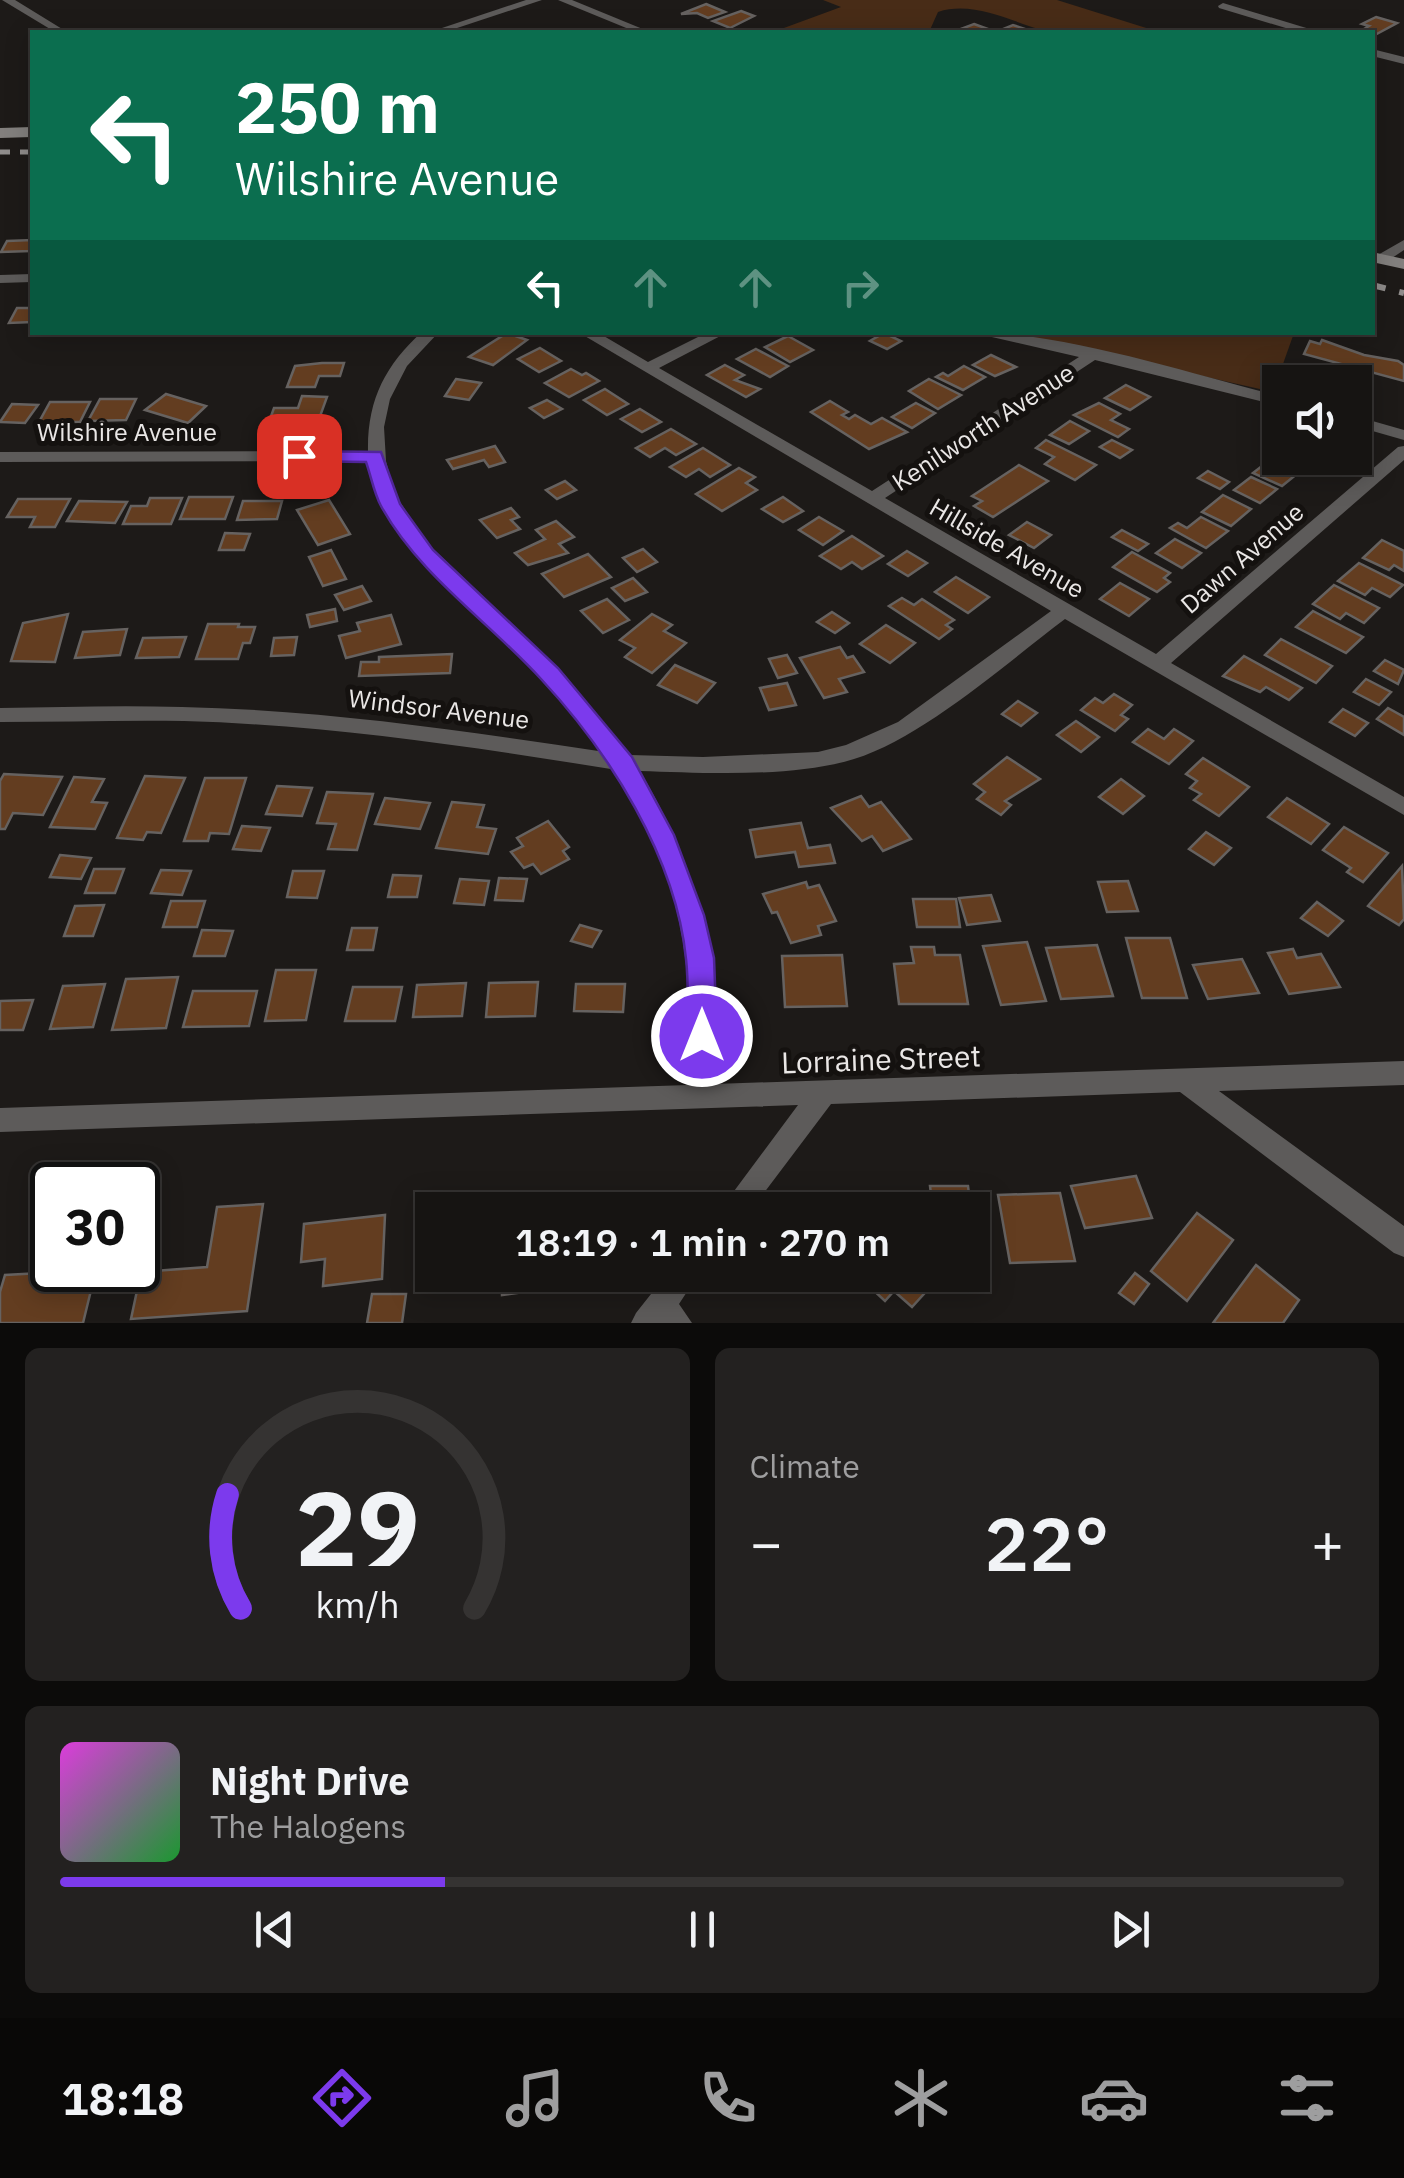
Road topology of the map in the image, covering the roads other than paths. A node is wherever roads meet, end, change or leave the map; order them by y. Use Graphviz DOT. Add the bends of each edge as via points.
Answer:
graph roads {
  1 [pos="6,0"];
  2 [pos="537,0"];
  3 [pos="563,0"];
  4 [pos="1223,6"];
  5 [pos="28,12"];
  6 [pos="14,16"];
  7 [pos="59,30"];
  8 [pos="441,30"];
  9 [pos="639,30"];
  10 [pos="1303,30"];
  11 [pos="1375,53"];
  12 [pos="1404,61"];
  13 [pos="0,132"];
  14 [pos="30,132"];
  15 [pos="1404,244"];
  16 [pos="1377,258"];
  17 [pos="1404,264"];
  18 [pos="30,278"];
  19 [pos="0,280"];
  20 [pos="429,335"];
  21 [pos="590,335"];
  22 [pos="714,335"];
  23 [pos="992,335"];
  24 [pos="1093,356"];
  25 [pos="648,368"];
  26 [pos="1262,397"];
  27 [pos="1372,426"];
  28 [pos="1404,435"];
  29 [pos="1404,450"];
  30 [pos="0,456"];
  31 [pos="374,456"];
  32 [pos="873,498"];
  33 [pos="1065,610"];
  34 [pos="1157,664"];
  35 [pos="0,715"];
  36 [pos="623,763"];
  37 [pos="1404,807"];
  38 [pos="1404,1073"];
  39 [pos="1184,1080"];
  40 [pos="822,1095"];
  41 [pos="700,1099"];
  42 [pos="0,1120"];
  43 [pos="748,1192"];
  44 [pos="1404,1243"];
  45 [pos="675,1292"];
  46 [pos="661,1317"];
  1 -- 5 [label="street"];
  2 -- 8 [label="street"];
  3 -- 9 [label="street"];
  4 -- 10 [label="street"];
  5 -- 6 [label="street"];
  5 -- 7 [label="street"];
  11 -- 12 [label="street"];
  13 -- 14 [label="street"];
  15 -- 16 [label="street"];
  16 -- 17 [label="street"];
  18 -- 19 [label="street"];
  20 -- 31 [label="street" via="380,395"];
  21 -- 25 [label="street, Hillside Avenue"];
  22 -- 25 [label="street"];
  23 -- 24 [label="street"];
  24 -- 26 [label="street"];
  24 -- 32 [label="street, Kenilworth Avenue"];
  25 -- 32 [label="street, Hillside Avenue"];
  27 -- 28 [label="street"];
  29 -- 34 [label="street, Dawn Avenue"];
  30 -- 31 [label="street, Wilshire Avenue"];
  31 -- 36 [label="street" via="390,504 426,554 558,682"];
  32 -- 33 [label="street, Hillside Avenue"];
  33 -- 34 [label="street, Hillside Avenue"];
  33 -- 36 [label="street, Windsor Avenue" via="904,727 851,752 770,764"];
  34 -- 37 [label="street, Hillside Avenue"];
  35 -- 36 [label="street, Windsor Avenue" via="184,714 349,724"];
  36 -- 41 [label="street" via="661,835 691,915 704,1004"];
  38 -- 39 [label="street, Lorraine Street"];
  39 -- 40 [label="street, Lorraine Street"];
  39 -- 44 [label="street"];
  40 -- 41 [label="street, Lorraine Street"];
  40 -- 43 [label="street"];
  41 -- 42 [label="street, Lorraine Street"];
  45 -- 46 [label="street"];
}
